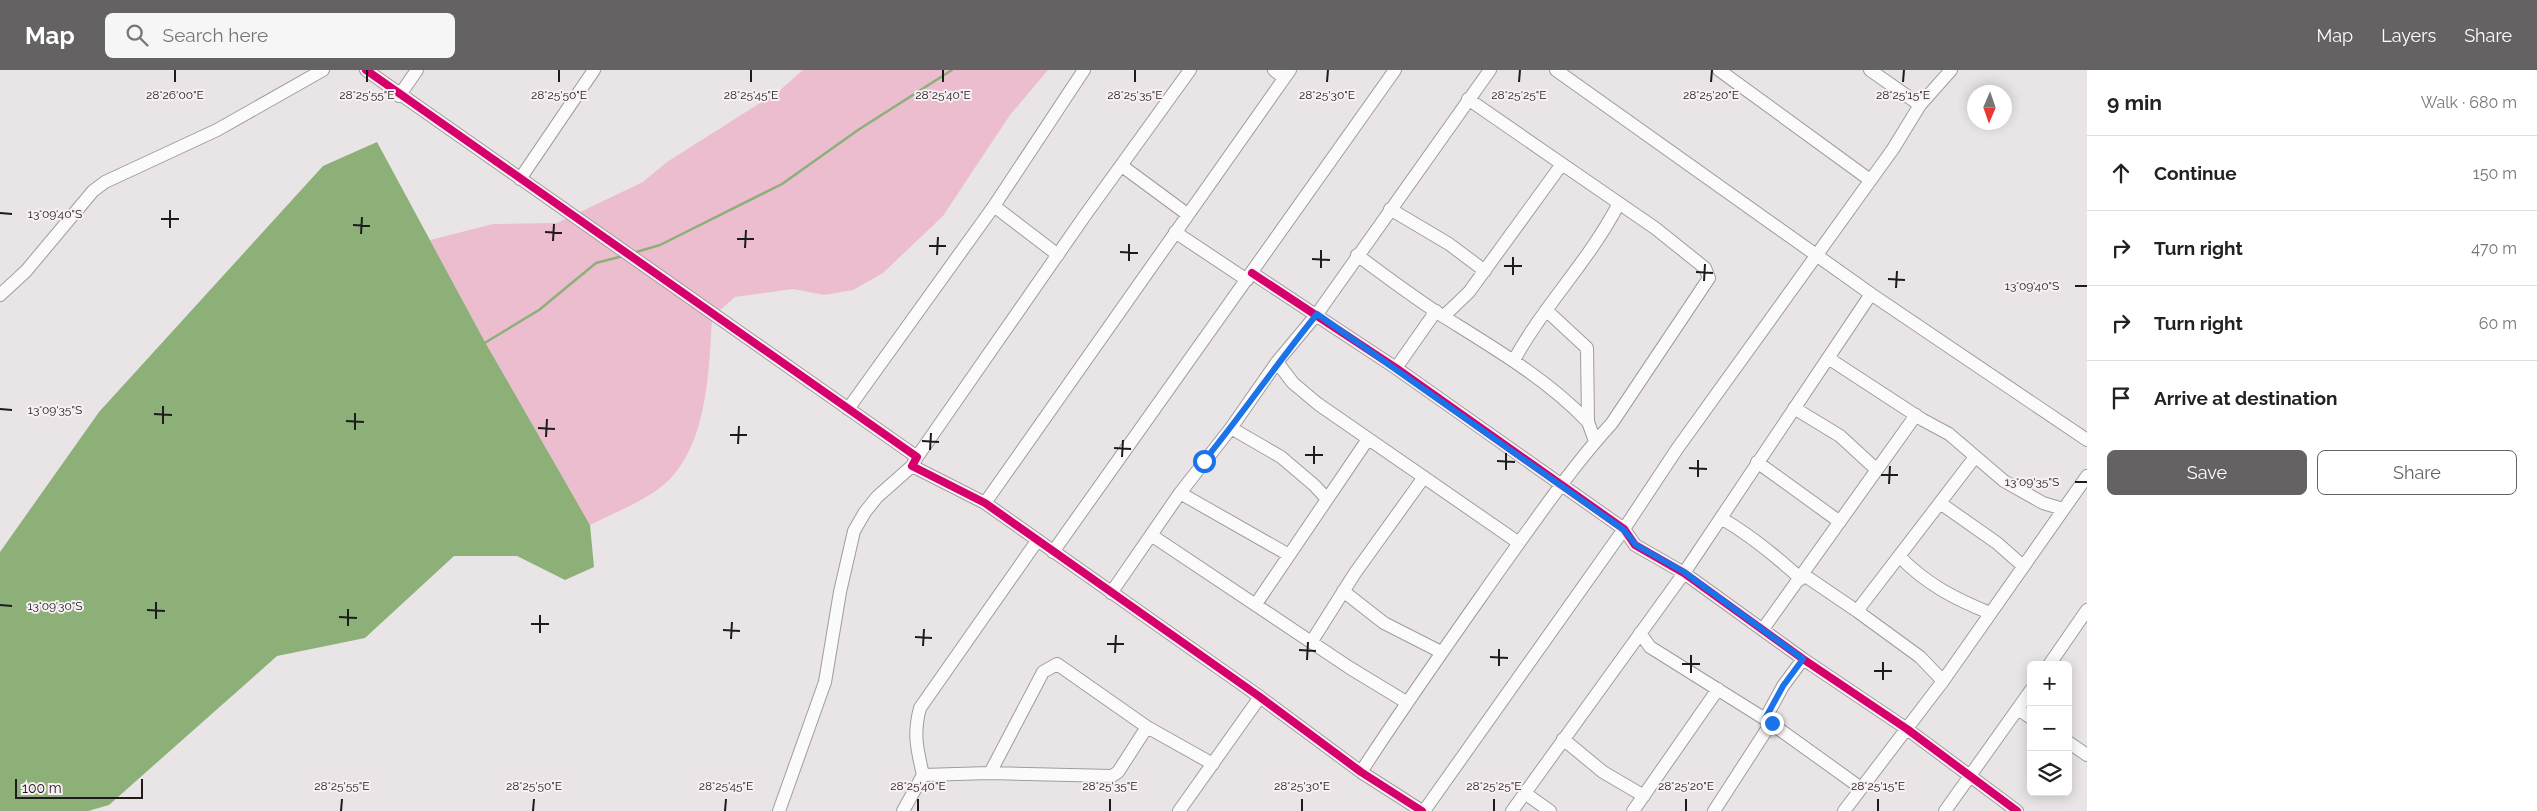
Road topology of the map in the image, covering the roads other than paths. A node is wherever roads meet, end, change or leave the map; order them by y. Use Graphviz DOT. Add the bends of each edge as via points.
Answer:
graph roads {
  1 [pos="323,70"];
  2 [pos="366,70"];
  3 [pos="417,70"];
  4 [pos="594,70"];
  5 [pos="1084,70"];
  6 [pos="1190,70"];
  7 [pos="1395,70"];
  8 [pos="1490,70"];
  9 [pos="1556,70"];
  10 [pos="1719,70"];
  11 [pos="1870,70"];
  12 [pos="1952,70"];
  13 [pos="1283,73"];
  14 [pos="400,96"];
  15 [pos="1468,99"];
  16 [pos="1920,105"];
  17 [pos="1562,164"];
  18 [pos="1122,166"];
  19 [pos="520,179"];
  20 [pos="1870,180"];
  21 [pos="1619,203"];
  22 [pos="994,206"];
  23 [pos="1390,209"];
  24 [pos="1187,214"];
  25 [pos="1175,232"];
  26 [pos="1058,255"];
  27 [pos="1357,255"];
  28 [pos="1818,256"];
  29 [pos="1485,272"];
  30 [pos="1250,277"];
  31 [pos="1872,294"];
  32 [pos="0,296"];
  33 [pos="1546,310"];
  34 [pos="1317,314"];
  35 [pos="1440,314"];
  36 [pos="1828,358"];
  37 [pos="1514,360"];
  38 [pos="1277,362"];
  39 [pos="1396,368"];
  40 [pos="1794,408"];
  41 [pos="848,409"];
  42 [pos="1916,416"];
  43 [pos="1588,422"];
  44 [pos="1231,428"];
  45 [pos="1368,439"];
  46 [pos="2087,440"];
  47 [pos="1595,441"];
  48 [pos="1975,457"];
  49 [pos="914,461"];
  50 [pos="1758,462"];
  51 [pos="1877,470"];
  52 [pos="2087,476"];
  53 [pos="1424,477"];
  54 [pos="1562,485"];
  55 [pos="1180,493"];
  56 [pos="1327,499"];
  57 [pos="985,503"];
  58 [pos="1940,503"];
  59 [pos="2063,509"];
  60 [pos="1721,518"];
  61 [pos="1840,522"];
  62 [pos="1624,530"];
  63 [pos="1150,535"];
  64 [pos="1037,541"];
  65 [pos="1519,544"];
  66 [pos="1053,552"];
  67 [pos="1289,555"];
  68 [pos="1899,556"];
  69 [pos="2023,566"];
  70 [pos="1684,572"];
  71 [pos="1802,577"];
  72 [pos="1343,591"];
  73 [pos="1111,593"];
  74 [pos="1256,604"];
  75 [pos="2087,610"];
  76 [pos="1857,611"];
  77 [pos="1990,613"];
  78 [pos="1763,628"];
  79 [pos="1640,633"];
  80 [pos="1312,641"];
  81 [pos="1441,652"];
  82 [pos="1803,659"];
  83 [pos="2052,661"];
  84 [pos="1943,681"];
  85 [pos="1718,689"];
  86 [pos="2027,696"];
  87 [pos="1260,697"];
  88 [pos="1406,702"];
  89 [pos="2018,709"];
  90 [pos="2027,715"];
  91 [pos="1768,721"];
  92 [pos="1147,726"];
  93 [pos="1907,729"];
  94 [pos="1563,739"];
  95 [pos="2072,745"];
  96 [pos="2087,754"];
  97 [pos="1214,764"];
  98 [pos="1361,772"];
  99 [pos="990,773"];
  100 [pos="923,775"];
  101 [pos="1970,776"];
  102 [pos="1861,788"];
  103 [pos="1526,794"];
  104 [pos="1644,796"];
  105 [pos="779,811"];
  106 [pos="903,811"];
  107 [pos="1179,811"];
  108 [pos="1423,811"];
  109 [pos="1512,811"];
  110 [pos="1550,811"];
  111 [pos="1633,811"];
  112 [pos="1714,811"];
  113 [pos="1844,811"];
  114 [pos="1945,811"];
  115 [pos="2017,811"];
  1 -- 32 [label="street" via="216,130 93,190 26,271"];
  2 -- 14 [label="street"];
  3 -- 14 [label="street"];
  4 -- 19 [label="street"];
  5 -- 22 [label="street"];
  6 -- 18 [label="street"];
  7 -- 30 [label="street"];
  8 -- 15 [label="street"];
  9 -- 28 [label="street"];
  10 -- 20 [label="street"];
  11 -- 16 [label="street"];
  12 -- 16 [label="street"];
  13 -- 24 [label="street"];
  14 -- 19 [label="street"];
  15 -- 17 [label="street"];
  15 -- 23 [label="street"];
  16 -- 20 [label="street"];
  17 -- 21 [label="street"];
  17 -- 29 [label="street"];
  18 -- 24 [label="street"];
  18 -- 26 [label="street"];
  19 -- 41 [label="street"];
  20 -- 28 [label="street"];
  21 -- 33 [label="street" via="1600,238"];
  21 -- 47 [label="street" via="1705,268 1709,278 1612,423"];
  22 -- 26 [label="street"];
  22 -- 41 [label="street"];
  23 -- 27 [label="street"];
  23 -- 29 [label="street" via="1449,244"];
  24 -- 25 [label="street"];
  25 -- 30 [label="street"];
  25 -- 57 [label="street"];
  26 -- 49 [label="street"];
  27 -- 34 [label="street"];
  27 -- 35 [label="street"];
  28 -- 31 [label="street"];
  28 -- 62 [label="street" via="1677,449"];
  29 -- 35 [label="street" via="1470,292"];
  30 -- 34 [label="street"];
  30 -- 66 [label="street"];
  31 -- 36 [label="street"];
  31 -- 46 [label="street"];
  33 -- 37 [label="street"];
  33 -- 43 [label="street" via="1587,348"];
  34 -- 38 [label="street"];
  34 -- 39 [label="street"];
  35 -- 37 [label="street"];
  35 -- 39 [label="street"];
  36 -- 40 [label="street"];
  36 -- 42 [label="street"];
  37 -- 43 [label="street" via="1560,395"];
  38 -- 44 [label="street"];
  38 -- 45 [label="street" via="1293,383"];
  39 -- 54 [label="street"];
  40 -- 50 [label="street"];
  40 -- 51 [label="street" via="1840,436"];
  41 -- 49 [label="street"];
  42 -- 48 [label="street" via="1949,434"];
  42 -- 51 [label="street"];
  43 -- 47 [label="street"];
  44 -- 55 [label="street"];
  44 -- 56 [label="street" via="1281,457"];
  45 -- 53 [label="street"];
  45 -- 56 [label="street"];
  47 -- 54 [label="street"];
  48 -- 58 [label="street"];
  48 -- 59 [label="street" via="2004,481 2043,503"];
  49 -- 57 [label="street"];
  49 -- 105 [label="street" via="877,497 854,531 825,682"];
  50 -- 60 [label="street"];
  50 -- 61 [label="street"];
  51 -- 61 [label="street"];
  52 -- 59 [label="street"];
  53 -- 65 [label="street"];
  53 -- 72 [label="street"];
  54 -- 62 [label="street"];
  54 -- 65 [label="street"];
  55 -- 63 [label="street"];
  55 -- 67 [label="street"];
  56 -- 67 [label="street"];
  57 -- 64 [label="street"];
  58 -- 68 [label="street"];
  58 -- 69 [label="street" via="1996,542"];
  59 -- 69 [label="street"];
  60 -- 70 [label="street"];
  60 -- 71 [label="street" via="1746,532"];
  61 -- 71 [label="street"];
  62 -- 70 [label="street" via="1636,545"];
  62 -- 108 [label="street"];
  63 -- 73 [label="street"];
  63 -- 74 [label="street"];
  64 -- 66 [label="street"];
  64 -- 100 [label="street" via="920,708 915,727"];
  65 -- 81 [label="street"];
  66 -- 73 [label="street"];
  67 -- 74 [label="street"];
  68 -- 76 [label="street"];
  68 -- 77 [label="street" via="1934,587"];
  69 -- 77 [label="street"];
  70 -- 78 [label="street"];
  70 -- 79 [label="street"];
  71 -- 76 [label="street"];
  71 -- 78 [label="street"];
  72 -- 80 [label="street"];
  72 -- 81 [label="street" via="1384,623"];
  73 -- 87 [label="street"];
  74 -- 80 [label="street"];
  75 -- 83 [label="street"];
  76 -- 84 [label="street" via="1920,657"];
  77 -- 84 [label="street"];
  78 -- 82 [label="street"];
  79 -- 85 [label="street" via="1650,647"];
  79 -- 94 [label="street"];
  80 -- 88 [label="street"];
  81 -- 88 [label="street"];
  82 -- 91 [label="street" via="1783,686"];
  82 -- 93 [label="street"];
  84 -- 93 [label="street"];
  85 -- 91 [label="street"];
  85 -- 104 [label="street"];
  86 -- 89 [label="street"];
  87 -- 97 [label="street"];
  87 -- 98 [label="street"];
  88 -- 98 [label="street"];
  89 -- 90 [label="street"];
  89 -- 101 [label="street"];
  91 -- 102 [label="street"];
  91 -- 112 [label="street"];
  92 -- 97 [label="street"];
  92 -- 99 [label="street" via="1118,772 1112,776"];
  92 -- 99 [label="street" via="1062,666 1053,664 1042,672"];
  93 -- 101 [label="street"];
  93 -- 102 [label="street"];
  94 -- 103 [label="street"];
  94 -- 104 [label="street" via="1604,772"];
  95 -- 96 [label="street"];
  97 -- 107 [label="street"];
  98 -- 108 [label="street"];
  99 -- 100 [label="street"];
  100 -- 106 [label="street"];
  101 -- 114 [label="street"];
  101 -- 115 [label="street"];
  102 -- 113 [label="street"];
  103 -- 109 [label="street"];
  103 -- 110 [label="street"];
  104 -- 111 [label="street"];
}
